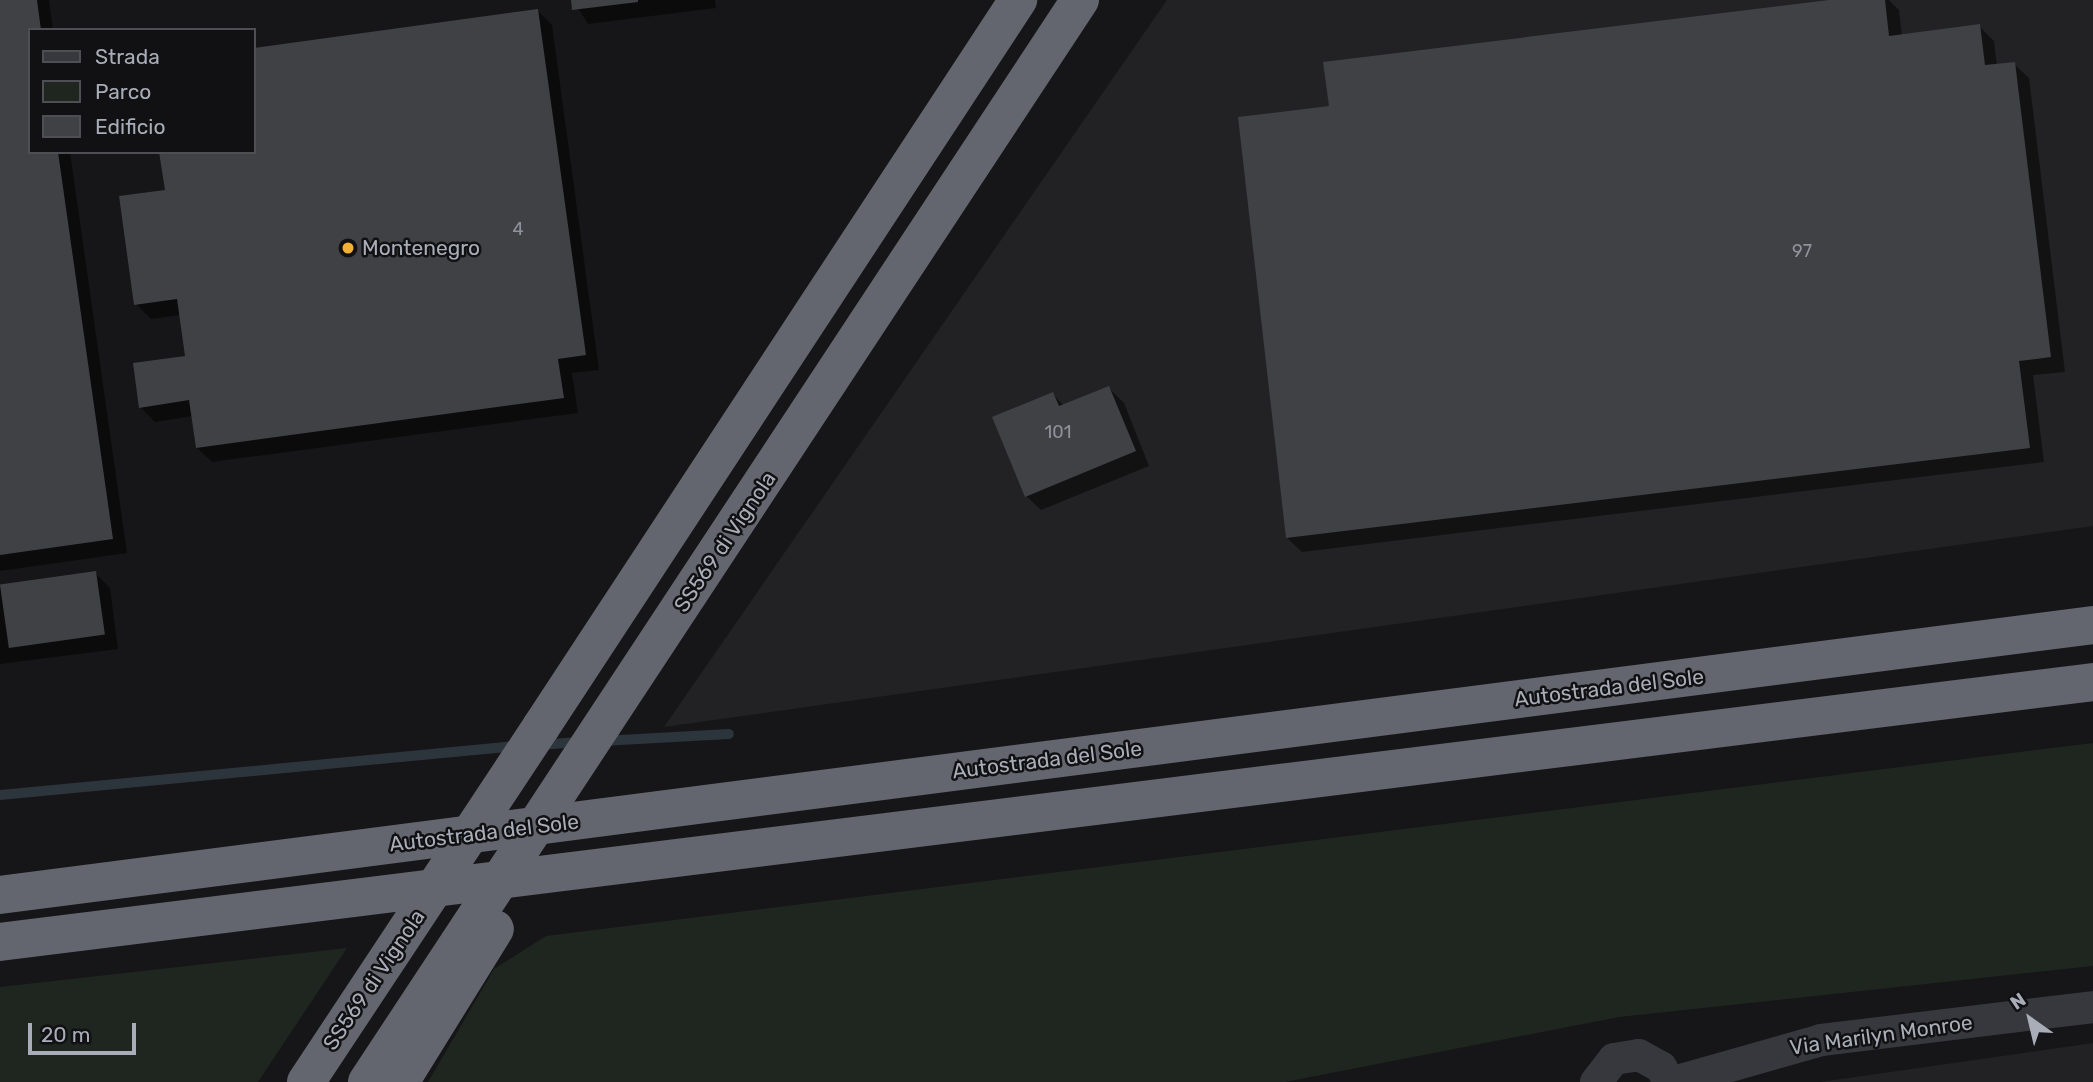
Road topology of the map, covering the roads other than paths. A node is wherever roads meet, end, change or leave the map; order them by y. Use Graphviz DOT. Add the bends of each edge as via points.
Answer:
graph roads {
  1 [pos="1018,0"];
  2 [pos="1080,0"];
  3 [pos="2093,625"];
  4 [pos="2093,682"];
  5 [pos="615,707"];
  6 [pos="0,895"];
  7 [pos="0,942"];
  8 [pos="2093,1007"];
  9 [pos="306,1082"];
  10 [pos="367,1082"];
  11 [pos="400,1082"];
  12 [pos="1596,1082"];
  13 [pos="1672,1082"];
  1 -- 9 [label="highway, SS569 di Vignola, bridge"];
  2 -- 5 [label="highway, SS569 di Vignola, bridge"];
  3 -- 6 [label="highway, Autostrada del Sole"];
  4 -- 7 [label="highway"];
  5 -- 10 [label="highway, SS569 di Vignola, bridge"];
  5 -- 11 [label="highway, bridge" via="460,993"];
  8 -- 13 [label="street, Via Marilyn Monroe" via="1821,1040"];
  12 -- 13 [label="street" via="1614,1059 1639,1055 1661,1067"];
}
